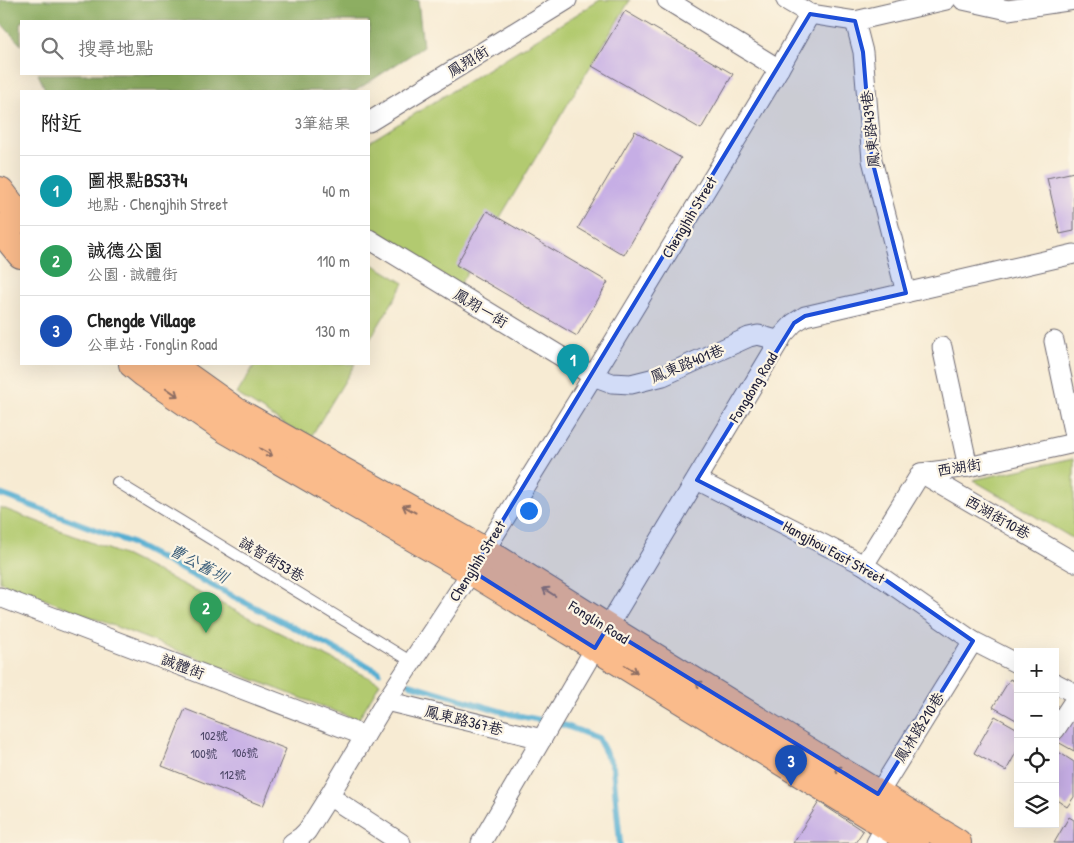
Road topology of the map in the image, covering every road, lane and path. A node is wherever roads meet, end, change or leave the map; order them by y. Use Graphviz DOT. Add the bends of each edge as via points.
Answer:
graph roads {
  1 [pos="568,0"];
  2 [pos="668,0"];
  3 [pos="786,0"];
  4 [pos="946,0"];
  5 [pos="963,0"];
  6 [pos="1074,0"];
  7 [pos="810,14"];
  8 [pos="855,21"];
  9 [pos="779,69"];
  10 [pos="370,121"];
  11 [pos="0,191"];
  12 [pos="20,218"];
  13 [pos="0,228"];
  14 [pos="370,240"];
  15 [pos="20,253"];
  16 [pos="1074,254"];
  17 [pos="906,293"];
  18 [pos="780,341"];
  19 [pos="1054,341"];
  20 [pos="942,347"];
  21 [pos="170,365"];
  22 [pos="142,367"];
  23 [pos="593,376"];
  24 [pos="229,419"];
  25 [pos="1074,436"];
  26 [pos="1074,443"];
  27 [pos="968,467"];
  28 [pos="921,473"];
  29 [pos="697,480"];
  30 [pos="117,482"];
  31 [pos="478,561"];
  32 [pos="1074,562"];
  33 [pos="864,565"];
  34 [pos="0,597"];
  35 [pos="601,638"];
  36 [pos="973,641"];
  37 [pos="412,662"];
  38 [pos="1014,662"];
  39 [pos="1059,686"];
  40 [pos="1074,693"];
  41 [pos="386,701"];
  42 [pos="1074,702"];
  43 [pos="1059,724"];
  44 [pos="366,736"];
  45 [pos="542,739"];
  46 [pos="329,796"];
  47 [pos="881,816"];
  48 [pos="292,843"];
  49 [pos="401,843"];
  50 [pos="481,843"];
  51 [pos="915,843"];
  52 [pos="957,843"];
  1 -- 10 [label="street, 鳳翔街"];
  2 -- 9 [label="street"];
  3 -- 7 [label="street"];
  4 -- 8 [label="street"];
  5 -- 6 [label="street" via="1008,10"];
  7 -- 8 [label="street"];
  7 -- 9 [label="street, Chengjhih Street"];
  8 -- 17 [label="street, 鳳東路439巷" via="864,52 872,160"];
  9 -- 23 [label="street, Chengjhih Street"];
  11 -- 12 [label="main road"];
  13 -- 15 [label="main road"];
  14 -- 23 [label="street, 鳳翔一街"];
  16 -- 17 [label="street, Fongdong Road"];
  17 -- 18 [label="street, Fongdong Road" via="805,316 794,323"];
  18 -- 23 [label="street, 鳳東路401巷" via="758,335 749,337 663,376 630,384 612,383"];
  18 -- 29 [label="street, Fongdong Road"];
  19 -- 25 [label="street"];
  20 -- 27 [label="street"];
  21 -- 24 [label="main road"];
  22 -- 24 [label="main road, one-way"];
  23 -- 31 [label="street, Chengjhih Street"];
  24 -- 31 [label="main road, Fonglin Road"];
  26 -- 27 [label="street, 西湖街"];
  27 -- 28 [label="street, 西湖街"];
  28 -- 32 [label="street, 西湖街10巷"];
  28 -- 33 [label="street, 西湖街"];
  29 -- 33 [label="street, Hangjhou East Street"];
  29 -- 35 [label="street, Fongdong Road"];
  30 -- 37 [label="lane, 誠智街53巷"];
  31 -- 35 [label="main road, Fonglin Road"];
  31 -- 37 [label="street, Chengjhih Street"];
  33 -- 36 [label="street, Hangjhou East Street"];
  34 -- 44 [label="street, 誠體街"];
  35 -- 45 [label="street, Fongdong Road"];
  35 -- 47 [label="main road, Fonglin Road"];
  36 -- 38 [label="street, Hangjhou East Street"];
  36 -- 47 [label="street, 鳳林路210巷"];
  37 -- 41 [label="street, Chengjhih Street"];
  39 -- 40 [label="street"];
  41 -- 44 [label="street, Chengjhih Street"];
  41 -- 45 [label="street, 鳳東路367巷"];
  42 -- 43 [label="street"];
  44 -- 46 [label="street, Chengjhih Street"];
  45 -- 50 [label="street"];
  46 -- 48 [label="street, Chengjhih Street" via="307,831"];
  46 -- 49 [label="street"];
  47 -- 51 [label="main road, Fonglin Road"];
  47 -- 52 [label="main road, Fonglin Road"];
}
